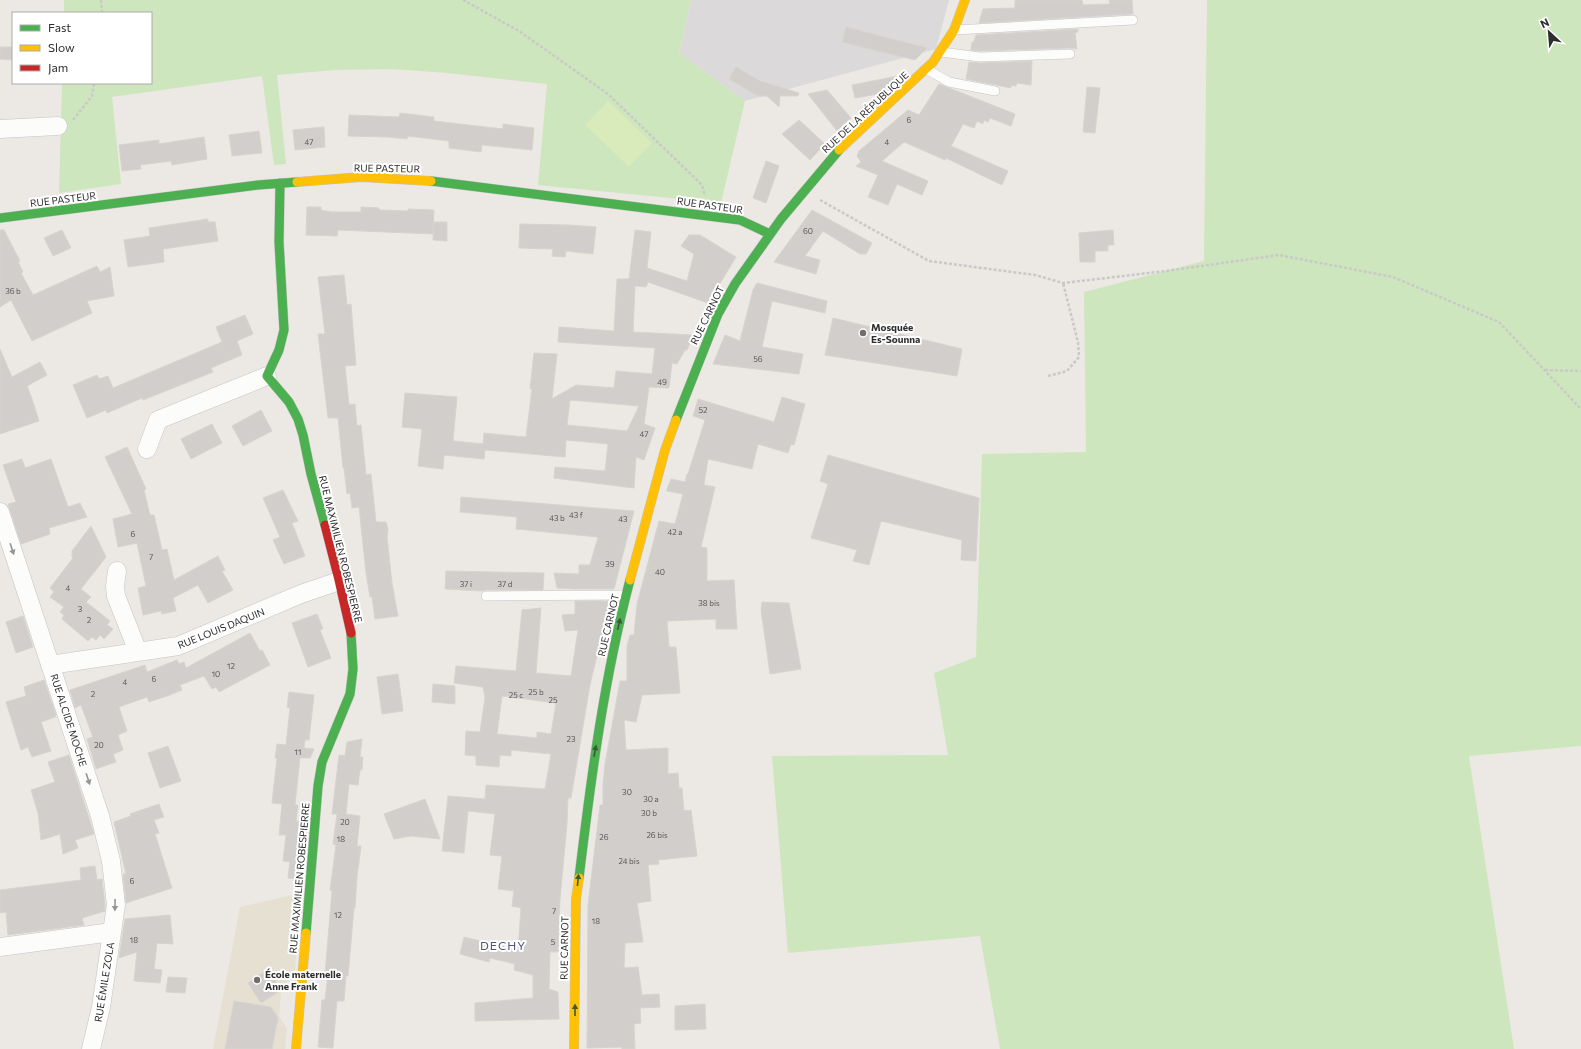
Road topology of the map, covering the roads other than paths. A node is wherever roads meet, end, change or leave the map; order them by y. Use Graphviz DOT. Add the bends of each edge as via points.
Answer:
graph roads {
  1 [pos="965,0"];
  2 [pos="969,0"];
  3 [pos="1133,20"];
  4 [pos="954,30"];
  5 [pos="941,52"];
  6 [pos="1070,54"];
  7 [pos="926,69"];
  8 [pos="995,91"];
  9 [pos="58,126"];
  10 [pos="0,128"];
  11 [pos="280,183"];
  12 [pos="0,218"];
  13 [pos="770,234"];
  14 [pos="267,376"];
  15 [pos="148,449"];
  16 [pos="2,522"];
  17 [pos="117,571"];
  18 [pos="340,581"];
  19 [pos="626,595"];
  20 [pos="486,596"];
  21 [pos="138,652"];
  22 [pos="50,665"];
  23 [pos="112,932"];
  24 [pos="0,947"];
  25 [pos="91,1049"];
  26 [pos="296,1049"];
  27 [pos="574,1049"];
  1 -- 2 [label="lane"];
  1 -- 4 [label="street, RUE DE LA RÉPUBLIQUE"];
  3 -- 4 [label="lane"];
  4 -- 5 [label="street, RUE DE LA RÉPUBLIQUE"];
  5 -- 6 [label="lane" via="980,57"];
  5 -- 7 [label="street, RUE DE LA RÉPUBLIQUE"];
  7 -- 8 [label="lane" via="949,82"];
  7 -- 13 [label="street, RUE DE LA RÉPUBLIQUE" via="836,152"];
  9 -- 10 [label="street"];
  11 -- 12 [label="street, RUE PASTEUR"];
  11 -- 13 [label="street, RUE PASTEUR" via="361,177 416,179 740,220"];
  11 -- 14 [label="street" via="279,242 284,330 279,350"];
  13 -- 19 [label="street, RUE CARNOT" via="735,284 702,350 665,450"];
  14 -- 15 [label="street" via="158,420"];
  14 -- 18 [label="street, RUE MAXIMILIEN ROBESPIERRE" via="288,401 299,423"];
  16 -- 22 [label="street, RUE ALCIDE MOCHE, one-way"];
  17 -- 21 [label="street" via="116,596"];
  18 -- 21 [label="street, RUE LOUIS DAQUIN" via="302,594 178,646"];
  18 -- 26 [label="street, RUE MAXIMILIEN ROBESPIERRE" via="352,639 353,683 347,704 322,762 318,786"];
  19 -- 20 [label="lane"];
  27 -- 19 [label="street, RUE CARNOT, one-way" via="577,882 608,675"];
  21 -- 22 [label="street, RUE LOUIS DAQUIN"];
  22 -- 23 [label="street, RUE ALCIDE MOCHE, one-way" via="108,846 115,896"];
  23 -- 24 [label="street, RUE ÉMILE ZOLA"];
  23 -- 25 [label="street, RUE ÉMILE ZOLA" via="101,1007"];
}
